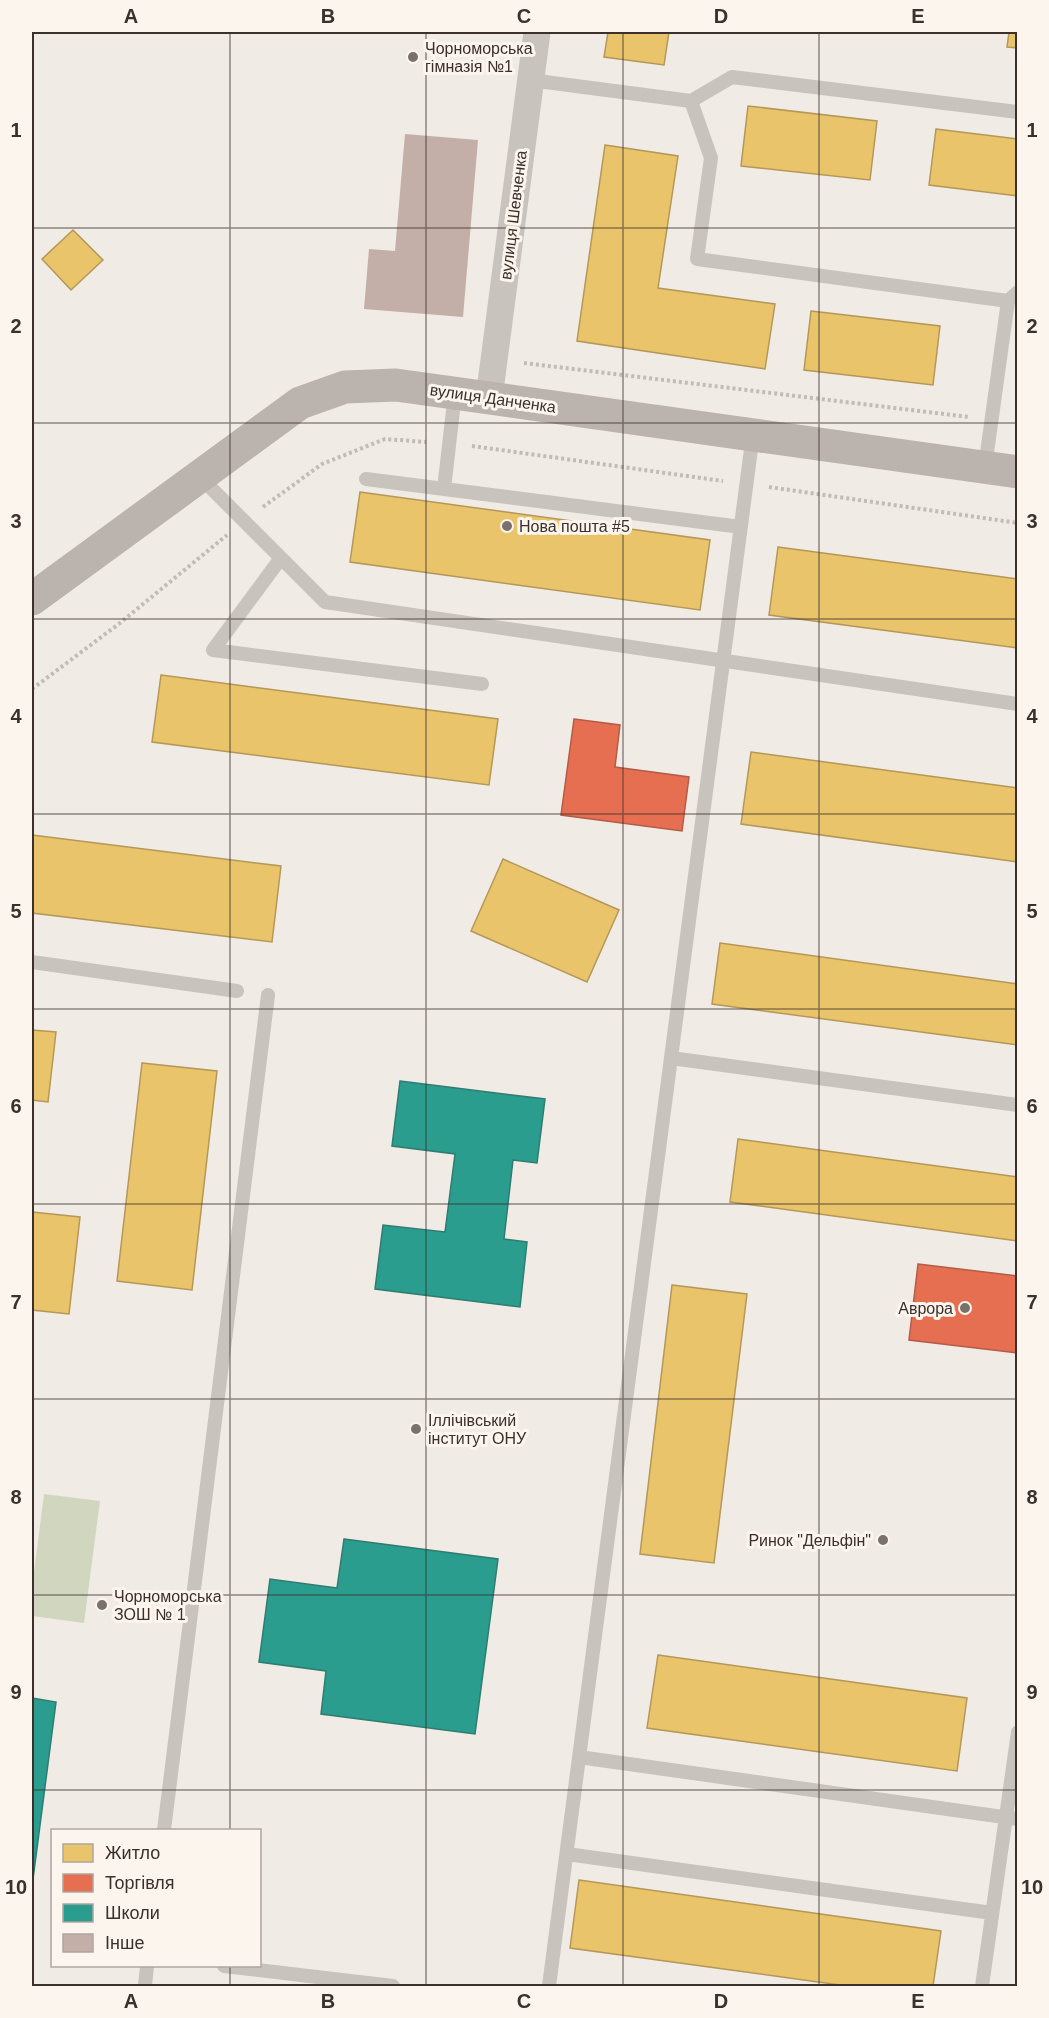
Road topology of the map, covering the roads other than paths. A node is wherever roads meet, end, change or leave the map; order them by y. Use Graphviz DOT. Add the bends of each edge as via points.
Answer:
graph roads {
  1 [pos="537,32"];
  2 [pos="530,80"];
  3 [pos="691,101"];
  4 [pos="1017,112"];
  5 [pos="1012,296"];
  6 [pos="455,393"];
  7 [pos="489,398"];
  8 [pos="753,434"];
  9 [pos="985,467"];
  10 [pos="1017,472"];
  11 [pos="199,476"];
  12 [pos="366,479"];
  13 [pos="444,489"];
  14 [pos="741,527"];
  15 [pos="281,558"];
  16 [pos="32,599"];
  17 [pos="723,660"];
  18 [pos="482,684"];
  19 [pos="1017,704"];
  20 [pos="32,962"];
  21 [pos="237,991"];
  22 [pos="268,995"];
  23 [pos="671,1058"];
  24 [pos="1017,1105"];
  25 [pos="1017,1732"];
  26 [pos="579,1757"];
  27 [pos="1012,1818"];
  28 [pos="164,1829"];
  29 [pos="567,1854"];
  30 [pos="992,1913"];
  31 [pos="147,1967"];
  32 [pos="240,1967"];
  33 [pos="145,1986"];
  34 [pos="393,1986"];
  35 [pos="549,1986"];
  36 [pos="982,1986"];
  1 -- 2 [label="street, вулиця Шевченка"];
  2 -- 3 [label="lane"];
  2 -- 7 [label="street, вулиця Шевченка"];
  3 -- 4 [label="lane" via="732,76"];
  3 -- 5 [label="lane" via="711,158 697,259"];
  5 -- 9 [label="lane"];
  6 -- 7 [label="main road, вулиця Данченка"];
  6 -- 11 [label="main road, вулиця Данченка" via="396,385 345,387 300,403"];
  6 -- 13 [label="lane"];
  7 -- 8 [label="main road, вулиця Данченка"];
  8 -- 9 [label="main road, вулиця Данченка"];
  8 -- 14 [label="lane"];
  9 -- 10 [label="main road, вулиця Данченка"];
  11 -- 15 [label="lane"];
  11 -- 16 [label="main road, вулиця Данченка"];
  12 -- 13 [label="lane"];
  13 -- 14 [label="lane"];
  14 -- 17 [label="lane"];
  15 -- 17 [label="lane" via="325,602"];
  15 -- 18 [label="lane" via="213,650"];
  17 -- 19 [label="lane"];
  17 -- 23 [label="lane"];
  20 -- 21 [label="lane"];
  22 -- 28 [label="lane"];
  23 -- 24 [label="lane"];
  23 -- 26 [label="lane"];
  25 -- 27 [label="lane"];
  26 -- 27 [label="lane"];
  26 -- 29 [label="lane"];
  27 -- 30 [label="lane"];
  29 -- 30 [label="lane"];
  29 -- 35 [label="lane"];
  30 -- 36 [label="lane"];
  31 -- 33 [label="lane"];
  32 -- 34 [label="lane"];
}
